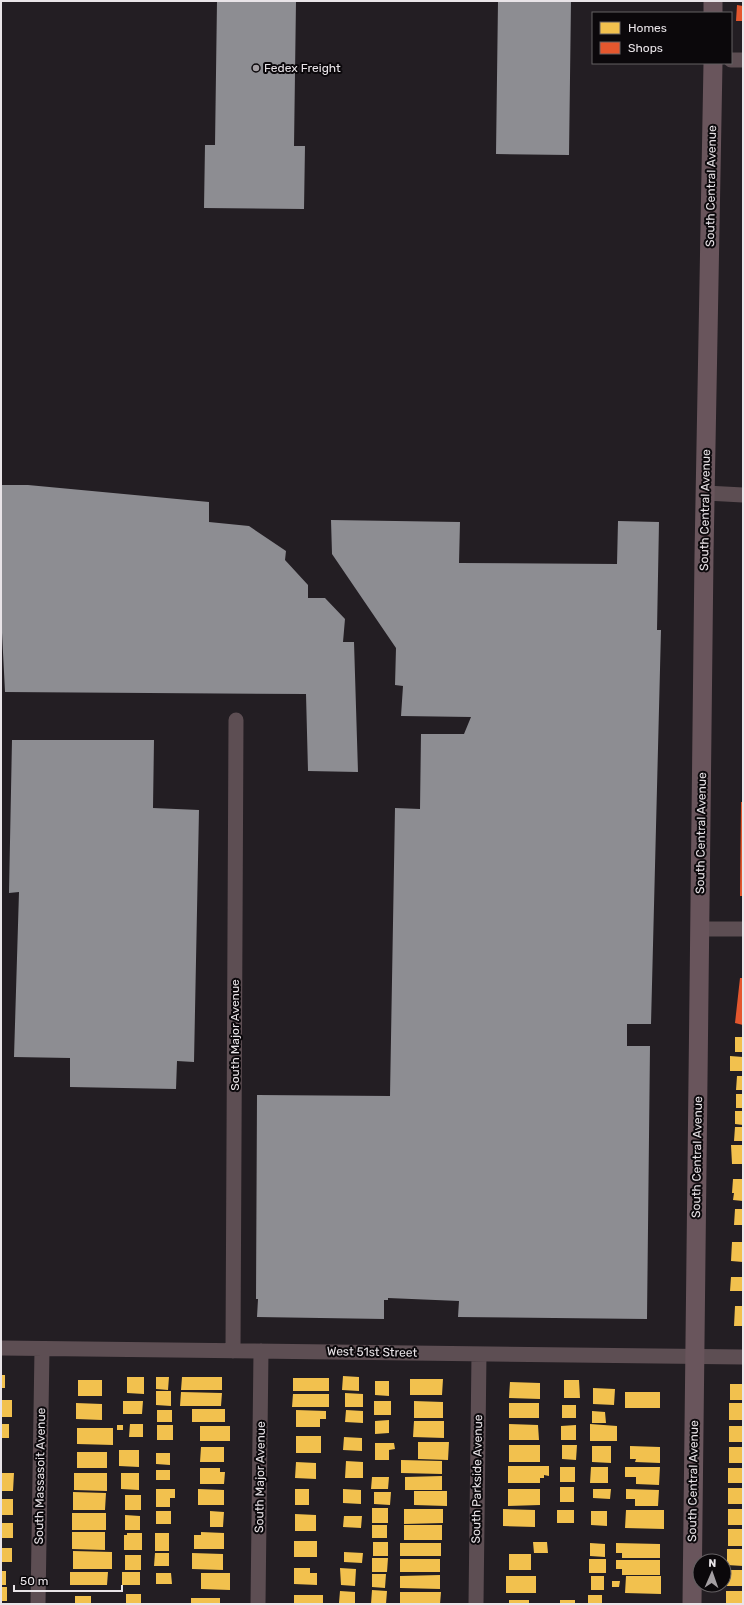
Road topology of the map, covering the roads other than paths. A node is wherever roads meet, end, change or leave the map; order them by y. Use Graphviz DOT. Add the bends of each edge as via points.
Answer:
graph roads {
  1 [pos="713,1"];
  2 [pos="713,12"];
  3 [pos="732,60"];
  4 [pos="743,60"];
  5 [pos="713,64"];
  6 [pos="706,494"];
  7 [pos="743,495"];
  8 [pos="236,720"];
  9 [pos="700,929"];
  10 [pos="743,929"];
  11 [pos="1,1348"];
  12 [pos="42,1349"];
  13 [pos="233,1351"];
  14 [pos="261,1351"];
  15 [pos="479,1354"];
  16 [pos="695,1357"];
  17 [pos="743,1357"];
  18 [pos="38,1604"];
  19 [pos="258,1604"];
  20 [pos="476,1604"];
  21 [pos="692,1604"];
  1 -- 2 [label="main road"];
  3 -- 4 [label="street"];
  5 -- 6 [label="main road, South Central Avenue"];
  6 -- 7 [label="street"];
  6 -- 9 [label="main road, South Central Avenue"];
  8 -- 13 [label="street, South Major Avenue"];
  9 -- 10 [label="street"];
  9 -- 16 [label="main road, South Central Avenue"];
  11 -- 12 [label="street, West 51st Street"];
  12 -- 13 [label="street, West 51st Street"];
  12 -- 18 [label="street, South Massasoit Avenue"];
  13 -- 14 [label="street, West 51st Street"];
  14 -- 15 [label="street, West 51st Street"];
  14 -- 19 [label="street, South Major Avenue"];
  15 -- 16 [label="street, West 51st Street"];
  15 -- 20 [label="street, South Parkside Avenue"];
  16 -- 17 [label="street, West 51st Street"];
  16 -- 21 [label="main road, South Central Avenue"];
}
